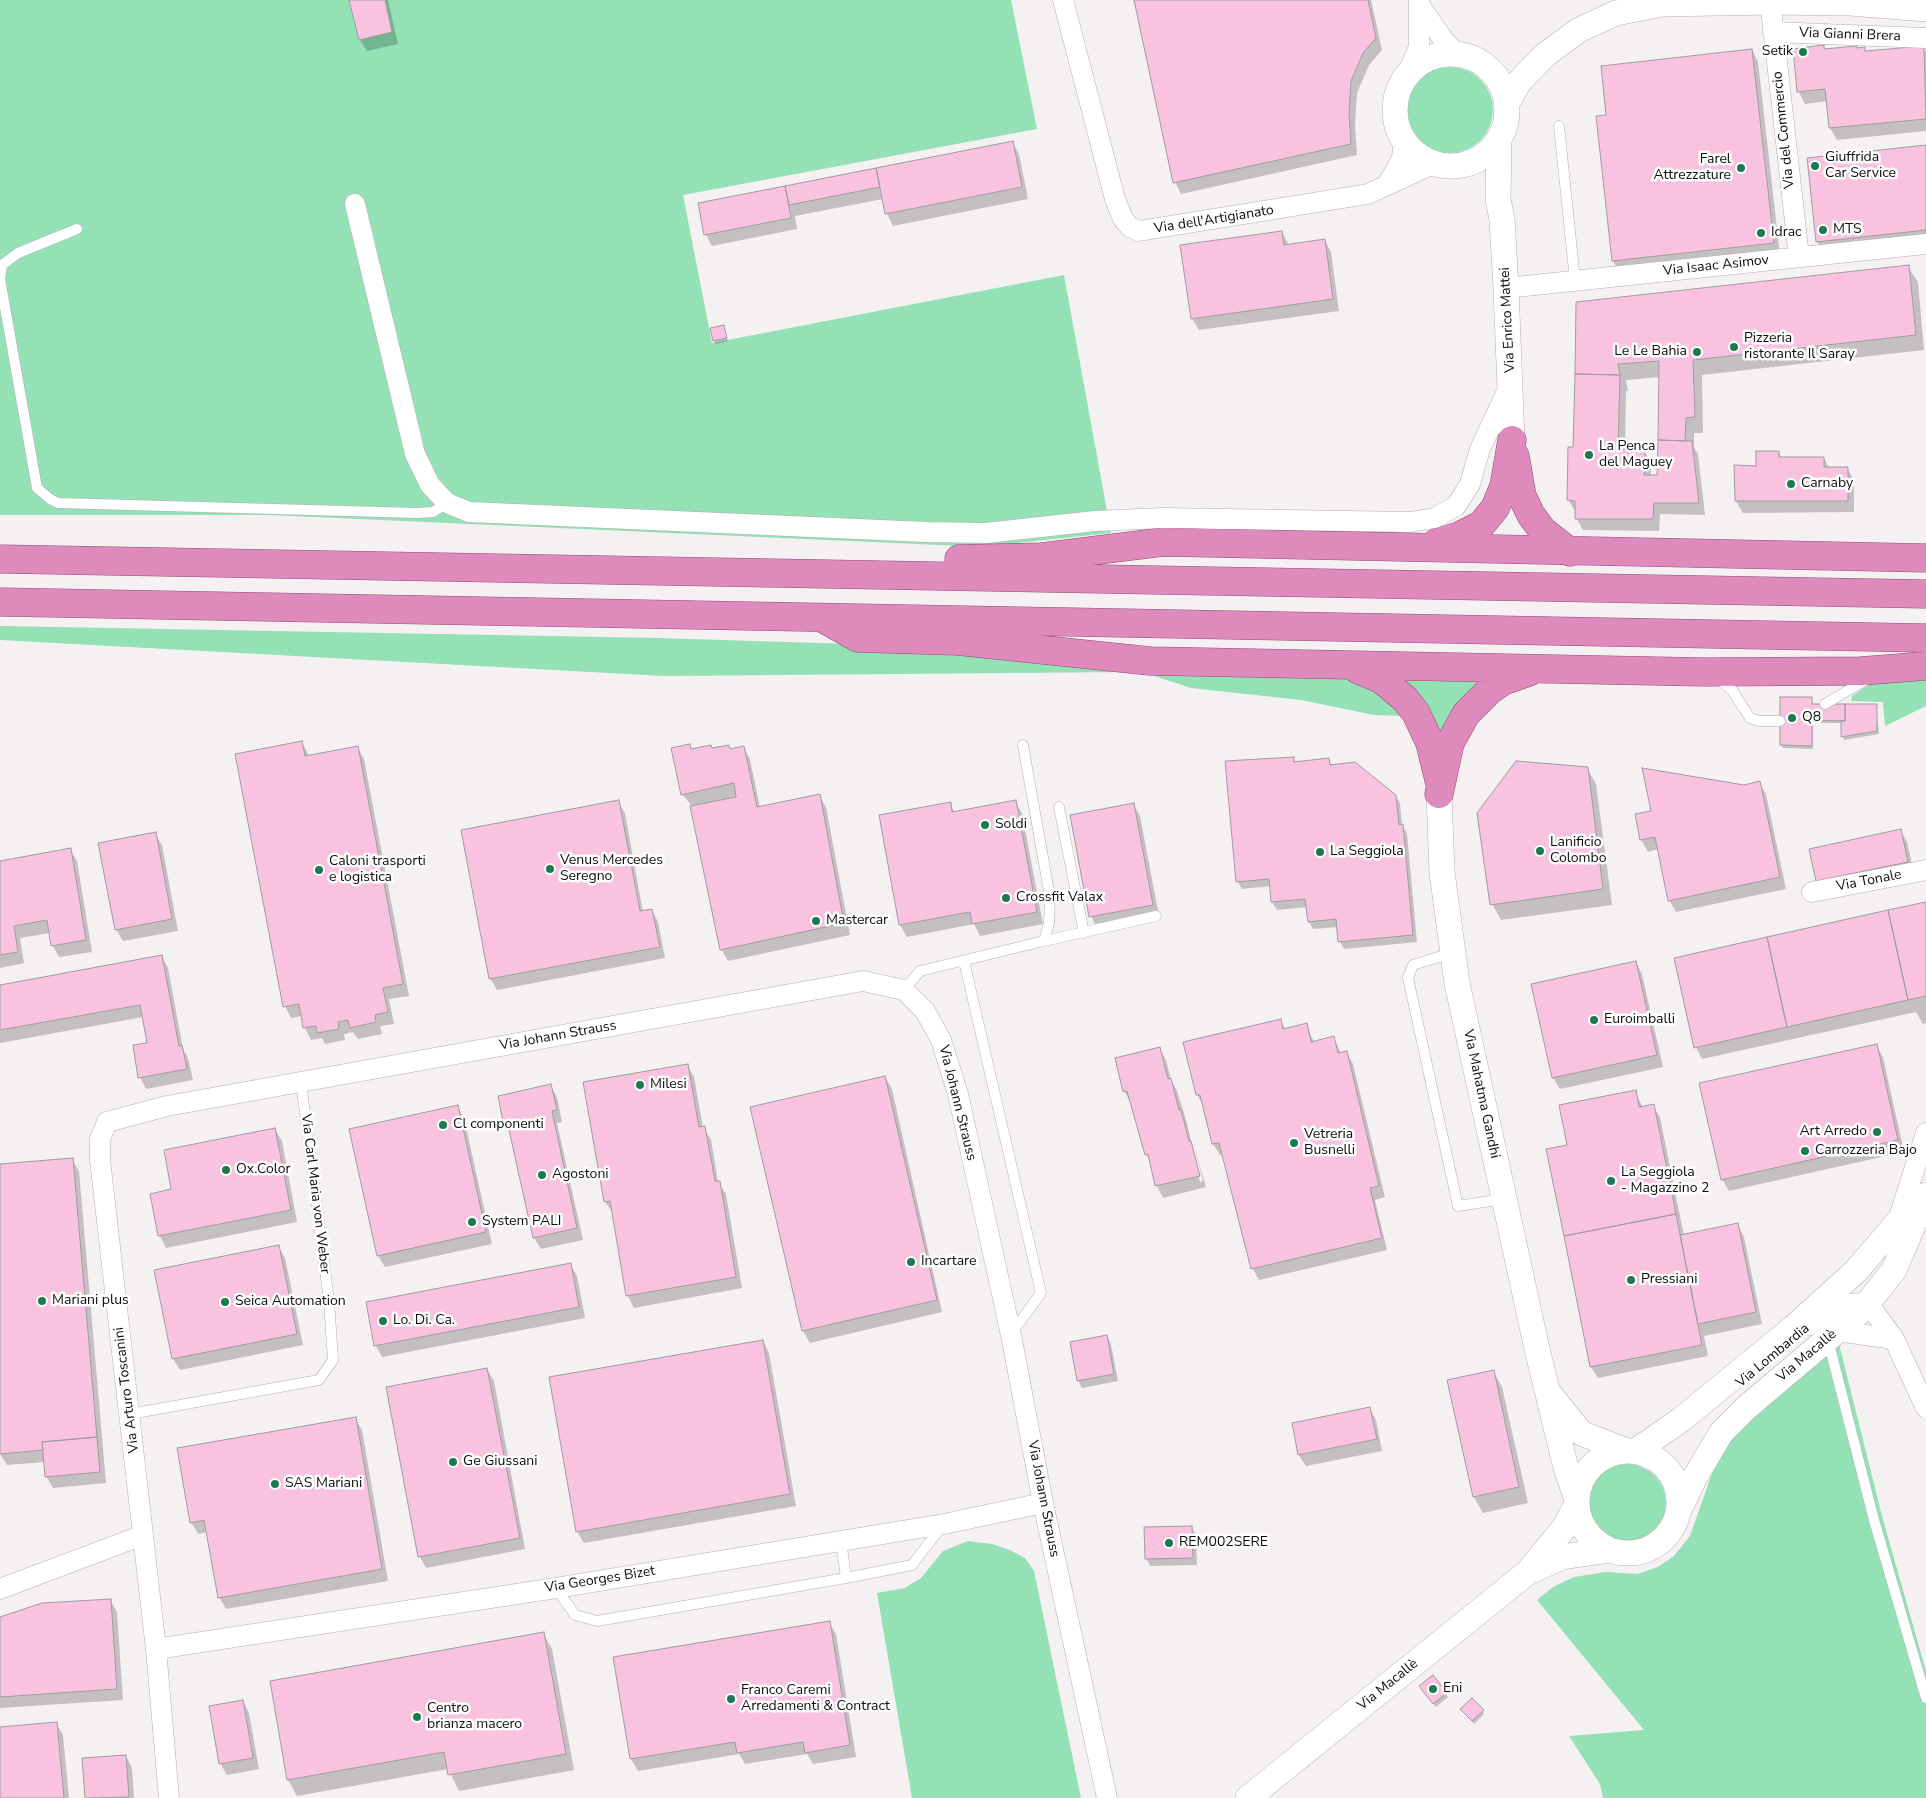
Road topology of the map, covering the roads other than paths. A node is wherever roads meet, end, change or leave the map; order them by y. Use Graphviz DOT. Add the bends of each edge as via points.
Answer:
graph roads {
  1 [pos="1067,1"];
  2 [pos="1770,1"];
  3 [pos="1854,1"];
  4 [pos="1420,3"];
  5 [pos="1926,9"];
  6 [pos="1774,32"];
  7 [pos="1926,38"];
  8 [pos="1545,55"];
  9 [pos="1466,56"];
  10 [pos="1408,73"];
  11 [pos="1507,104"];
  12 [pos="1559,126"];
  13 [pos="1499,140"];
  14 [pos="1404,141"];
  15 [pos="1442,165"];
  16 [pos="1384,187"];
  17 [pos="1498,200"];
  18 [pos="355,204"];
  19 [pos="77,228"];
  20 [pos="1926,244"];
  21 [pos="1799,257"];
  22 [pos="1575,280"];
  23 [pos="1506,288"];
  24 [pos="1511,384"];
  25 [pos="1512,440"];
  26 [pos="447,503"];
  27 [pos="1417,548"];
  28 [pos="1570,552"];
  29 [pos="1926,558"];
  30 [pos="0,559"];
  31 [pos="814,574"];
  32 [pos="1926,594"];
  33 [pos="0,602"];
  34 [pos="814,617"];
  35 [pos="1926,638"];
  36 [pos="1336,665"];
  37 [pos="1926,666"];
  38 [pos="1550,669"];
  39 [pos="1896,670"];
  40 [pos="1680,671"];
  41 [pos="1825,704"];
  42 [pos="1780,721"];
  43 [pos="1023,745"];
  44 [pos="1440,755"];
  45 [pos="1439,794"];
  46 [pos="1059,807"];
  47 [pos="1926,870"];
  48 [pos="1812,892"];
  49 [pos="1156,916"];
  50 [pos="1084,933"];
  51 [pos="1044,941"];
  52 [pos="1451,953"];
  53 [pos="964,961"];
  54 [pos="904,990"];
  55 [pos="301,1082"];
  56 [pos="1926,1133"];
  57 [pos="1926,1189"];
  58 [pos="1926,1195"];
  59 [pos="1504,1199"];
  60 [pos="1912,1221"];
  61 [pos="1868,1303"];
  62 [pos="1011,1335"];
  63 [pos="1832,1335"];
  64 [pos="1894,1339"];
  65 [pos="1547,1390"];
  66 [pos="1926,1408"];
  67 [pos="130,1414"];
  68 [pos="1682,1419"];
  69 [pos="1630,1450"];
  70 [pos="1576,1502"];
  71 [pos="1043,1504"];
  72 [pos="1678,1512"];
  73 [pos="944,1524"];
  74 [pos="143,1535"];
  75 [pos="841,1540"];
  76 [pos="1610,1550"];
  77 [pos="1528,1572"];
  78 [pos="846,1578"];
  79 [pos="556,1588"];
  80 [pos="0,1589"];
  81 [pos="156,1650"];
  82 [pos="1926,1698"];
  83 [pos="169,1798"];
  84 [pos="1107,1798"];
  85 [pos="1248,1798"];
  1 -- 16 [label="street, Via dell'Artigianato" via="1115,199 1130,227 1139,231 1157,230 1368,194"];
  2 -- 3 [label="street"];
  2 -- 6 [label="street, Via del Commercio"];
  2 -- 8 [label="street" via="1662,4 1616,13 1580,30"];
  3 -- 5 [label="street"];
  4 -- 9 [label="street" via="1443,39"];
  4 -- 10 [label="street" via="1419,47"];
  6 -- 7 [label="street, Via Gianni Brera"];
  6 -- 21 [label="street, Via del Commercio"];
  8 -- 9 [label="street" via="1520,63"];
  8 -- 11 [label="street" via="1519,82"];
  9 -- 10 [label="street" via="1439,55 1422,61"];
  9 -- 11 [label="street" via="1491,70 1502,85"];
  10 -- 14 [label="street" via="1394,106 1396,124"];
  11 -- 13 [label="street" via="1506,122"];
  12 -- 22 [label="lane"];
  13 -- 15 [label="street" via="1486,154 1470,163"];
  13 -- 17 [label="street, Via Enrico Mattei"];
  14 -- 15 [label="street" via="1416,154"];
  14 -- 16 [label="street" via="1402,158"];
  15 -- 16 [label="street, Via dell'Artigianato"];
  15 -- 17 [label="street" via="1474,176"];
  17 -- 23 [label="street, Via Enrico Mattei"];
  18 -- 26 [label="street" via="415,454 430,485"];
  19 -- 26 [label="lane" via="18,253 2,265 0,279 37,488 50,499 58,503 417,513 433,512"];
  20 -- 21 [label="street, Via Isaac Asimov"];
  21 -- 22 [label="street, Via Isaac Asimov"];
  22 -- 23 [label="street, Via Isaac Asimov"];
  23 -- 24 [label="street, Via Enrico Mattei"];
  24 -- 25 [label="street, Via Enrico Mattei"];
  24 -- 26 [label="street" via="1480,449 1470,484 1456,506 1434,518 1410,522 1163,518 986,533 926,532 469,512"];
  25 -- 27 [label="highway" via="1504,486 1495,508 1481,525 1459,536"];
  25 -- 28 [label="highway" via="1522,496 1531,514 1543,531"];
  27 -- 28 [label="highway"];
  27 -- 31 [label="highway" via="1162,542 1042,557 938,560"];
  28 -- 29 [label="highway"];
  30 -- 31 [label="highway"];
  31 -- 32 [label="highway"];
  33 -- 34 [label="highway"];
  34 -- 35 [label="highway"];
  34 -- 36 [label="highway" via="828,620 851,636 866,639 958,641 1143,660"];
  36 -- 38 [label="highway"];
  36 -- 44 [label="highway" via="1351,667 1381,679 1405,699"];
  37 -- 39 [label="highway"];
  38 -- 40 [label="highway"];
  38 -- 44 [label="highway" via="1503,682 1478,700"];
  39 -- 40 [label="highway"];
  39 -- 41 [label="lane" via="1872,676"];
  40 -- 42 [label="lane" via="1707,675 1725,684 1746,715 1754,720"];
  43 -- 51 [label="lane" via="1050,897 1049,923"];
  44 -- 45 [label="highway"];
  45 -- 52 [label="street, Via Mahatma Gandhi" via="1442,872"];
  46 -- 50 [label="lane"];
  47 -- 48 [label="street, Via Tonale"];
  49 -- 50 [label="lane"];
  50 -- 51 [label="lane"];
  51 -- 53 [label="lane"];
  52 -- 59 [label="street, Via Mahatma Gandhi"];
  52 -- 59 [label="lane" via="1413,965 1408,978 1458,1206"];
  53 -- 54 [label="lane" via="920,971"];
  53 -- 62 [label="lane" via="1041,1293"];
  54 -- 55 [label="street, Via Johann Strauss" via="863,981"];
  54 -- 62 [label="street, Via Johann Strauss" via="925,1011 941,1040 958,1094"];
  55 -- 67 [label="street, Via Arturo Toscanini" via="167,1106 107,1122 100,1139 100,1160"];
  55 -- 67 [label="lane, Via Carl Maria von Weber" via="329,1301 333,1360 319,1380"];
  56 -- 60 [label="street"];
  57 -- 60 [label="street, Via Macallè"];
  58 -- 60 [label="street, Via Macallè"];
  59 -- 65 [label="street, Via Mahatma Gandhi"];
  60 -- 61 [label="street, Via Macallè" via="1894,1270"];
  60 -- 68 [label="street, Via Macallè" via="1793,1328"];
  61 -- 63 [label="street, Via Macallè"];
  61 -- 64 [label="street"];
  61 -- 68 [label="street, Via Lombardia" via="1842,1304 1818,1317 1736,1388"];
  62 -- 71 [label="street, Via Johann Strauss"];
  63 -- 64 [label="street"];
  63 -- 72 [label="street, Via Macallè" via="1746,1407 1721,1434"];
  63 -- 82 [label="lane" via="1874,1520"];
  64 -- 66 [label="street"];
  65 -- 69 [label="street, Via Mahatma Gandhi" via="1581,1433"];
  65 -- 70 [label="street, Via Mahatma Gandhi"];
  67 -- 74 [label="street, Via Arturo Toscanini"];
  68 -- 69 [label="street, Via Macallè"];
  69 -- 70 [label="street" via="1596,1460 1585,1473"];
  69 -- 72 [label="street" via="1649,1455 1665,1466 1678,1494"];
  70 -- 76 [label="street" via="1585,1530"];
  70 -- 77 [label="street, Via Macallè" via="1559,1534"];
  71 -- 73 [label="street, Via Georges Bizet"];
  71 -- 84 [label="street, Via Johann Strauss"];
  72 -- 76 [label="street" via="1671,1529 1653,1546 1628,1553"];
  73 -- 75 [label="street, Via Georges Bizet"];
  73 -- 78 [label="lane" via="912,1565"];
  74 -- 80 [label="street"];
  74 -- 81 [label="street, Via Arturo Toscanini"];
  75 -- 78 [label="lane"];
  75 -- 79 [label="street, Via Georges Bizet"];
  76 -- 77 [label="street, Via Macallè" via="1562,1557"];
  77 -- 85 [label="street, Via Macallè"];
  78 -- 79 [label="lane" via="597,1621 575,1615"];
  79 -- 81 [label="street, Via Georges Bizet"];
  81 -- 83 [label="street, Via Arturo Toscanini"];
}
